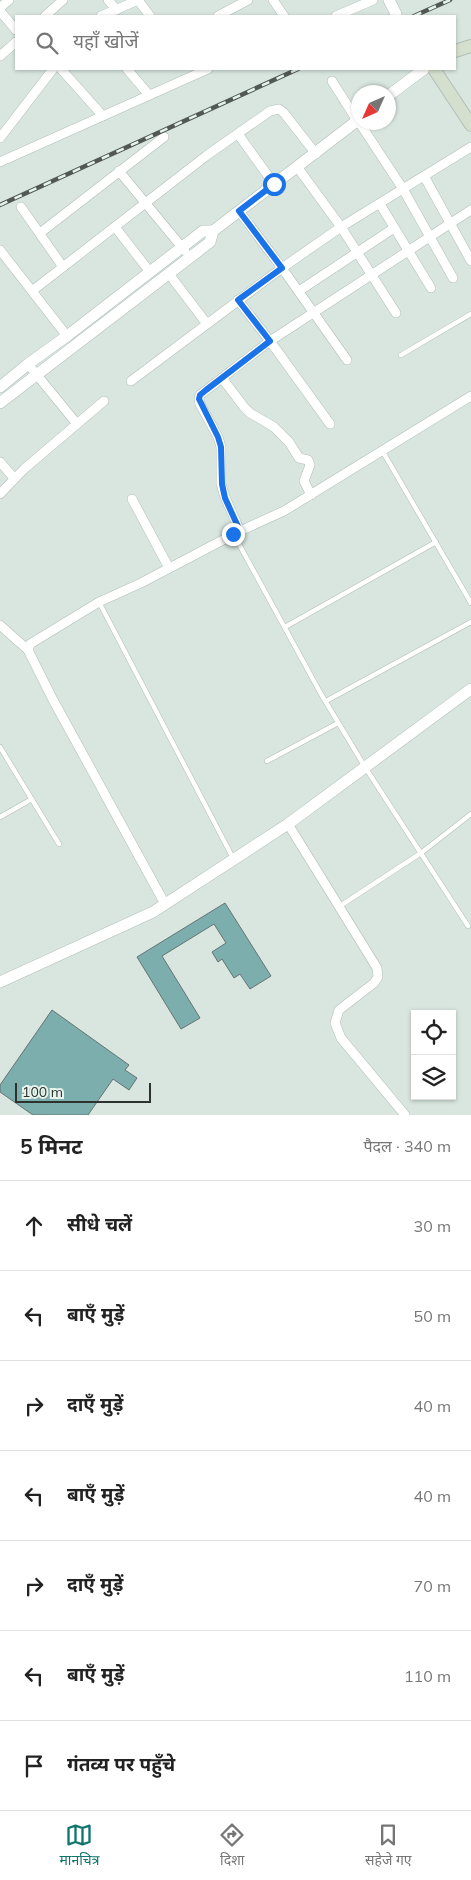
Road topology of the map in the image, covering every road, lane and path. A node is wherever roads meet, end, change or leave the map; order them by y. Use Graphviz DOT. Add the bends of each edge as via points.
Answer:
graph roads {
  1 [pos="9,0"];
  2 [pos="63,0"];
  3 [pos="108,0"];
  4 [pos="138,0"];
  5 [pos="248,0"];
  6 [pos="273,0"];
  7 [pos="373,0"];
  8 [pos="389,0"];
  9 [pos="352,4"];
  10 [pos="0,9"];
  11 [pos="117,10"];
  12 [pos="396,14"];
  13 [pos="46,15"];
  14 [pos="104,15"];
  15 [pos="149,15"];
  16 [pos="220,15"];
  17 [pos="283,15"];
  18 [pos="337,15"];
  19 [pos="15,29"];
  20 [pos="15,43"];
  21 [pos="0,56"];
  22 [pos="51,70"];
  23 [pos="62,70"];
  24 [pos="128,70"];
  25 [pos="423,70"];
  26 [pos="435,70"];
  27 [pos="190,72"];
  28 [pos="332,81"];
  29 [pos="396,90"];
  30 [pos="149,95"];
  31 [pos="351,110"];
  32 [pos="103,116"];
  33 [pos="471,125"];
  34 [pos="351,126"];
  35 [pos="364,130"];
  36 [pos="238,134"];
  37 [pos="164,137"];
  38 [pos="0,138"];
  39 [pos="471,147"];
  40 [pos="316,154"];
  41 [pos="0,162"];
  42 [pos="298,168"];
  43 [pos="119,172"];
  44 [pos="424,176"];
  45 [pos="274,184"];
  46 [pos="403,189"];
  47 [pos="146,203"];
  48 [pos="380,204"];
  49 [pos="21,207"];
  50 [pos="471,210"];
  51 [pos="239,211"];
  52 [pos="450,223"];
  53 [pos="114,227"];
  54 [pos="342,227"];
  55 [pos="394,228"];
  56 [pos="213,231"];
  57 [pos="40,233"];
  58 [pos="430,236"];
  59 [pos="182,247"];
  60 [pos="0,250"];
  61 [pos="358,251"];
  62 [pos="408,251"];
  63 [pos="190,257"];
  64 [pos="471,261"];
  65 [pos="64,267"];
  66 [pos="282,268"];
  67 [pos="150,272"];
  68 [pos="169,274"];
  69 [pos="373,274"];
  70 [pos="453,278"];
  71 [pos="431,288"];
  72 [pos="32,291"];
  73 [pos="298,292"];
  74 [pos="238,300"];
  75 [pos="314,313"];
  76 [pos="396,313"];
  77 [pos="471,314"];
  78 [pos="206,324"];
  79 [pos="67,336"];
  80 [pos="270,341"];
  81 [pos="401,355"];
  82 [pos="347,360"];
  83 [pos="28,364"];
  84 [pos="36,374"];
  85 [pos="222,378"];
  86 [pos="132,381"];
  87 [pos="0,387"];
  88 [pos="471,396"];
  89 [pos="104,401"];
  90 [pos="0,403"];
  91 [pos="77,424"];
  92 [pos="330,424"];
  93 [pos="383,452"];
  94 [pos="0,462"];
  95 [pos="14,478"];
  96 [pos="0,494"];
  97 [pos="311,495"];
  98 [pos="132,499"];
  99 [pos="237,533"];
  100 [pos="436,542"];
  101 [pos="169,568"];
  102 [pos="98,602"];
  103 [pos="471,602"];
  104 [pos="471,622"];
  105 [pos="0,625"];
  106 [pos="285,627"];
  107 [pos="28,650"];
  108 [pos="471,689"];
  109 [pos="326,702"];
  110 [pos="338,723"];
  111 [pos="0,747"];
  112 [pos="2,753"];
  113 [pos="267,761"];
  114 [pos="365,768"];
  115 [pos="32,799"];
  116 [pos="471,814"];
  117 [pos="0,817"];
  118 [pos="288,824"];
  119 [pos="59,844"];
  120 [pos="421,854"];
  121 [pos="234,860"];
  122 [pos="165,904"];
  123 [pos="340,906"];
  124 [pos="468,926"];
  125 [pos="0,982"];
  126 [pos="405,1115"];
  1 -- 10 [label="street"];
  2 -- 13 [label="street"];
  3 -- 11 [label="street"];
  4 -- 11 [label="street"];
  4 -- 15 [label="street"];
  5 -- 16 [label="street"];
  6 -- 17 [label="street"];
  7 -- 9 [label="street"];
  8 -- 12 [label="street"];
  9 -- 18 [label="street"];
  10 -- 19 [label="street"];
  11 -- 14 [label="street"];
  20 -- 21 [label="street"];
  22 -- 38 [label="street"];
  23 -- 32 [label="street"];
  24 -- 30 [label="street"];
  25 -- 29 [label="street"];
  26 -- 33 [label="main road"];
  27 -- 30 [label="street"];
  28 -- 31 [label="street"];
  30 -- 32 [label="street"];
  32 -- 41 [label="street"];
  34 -- 40 [label="street"];
  35 -- 46 [label="street"];
  36 -- 40 [label="street" via="270,111 279,109"];
  36 -- 45 [label="street"];
  36 -- 47 [label="street"];
  37 -- 43 [label="street"];
  39 -- 44 [label="street"];
  40 -- 42 [label="street"];
  42 -- 45 [label="street"];
  42 -- 54 [label="street"];
  43 -- 47 [label="street"];
  43 -- 57 [label="street"];
  44 -- 46 [label="street"];
  44 -- 52 [label="street"];
  45 -- 51 [label="street"];
  46 -- 48 [label="street"];
  46 -- 58 [label="street"];
  47 -- 53 [label="street"];
  47 -- 59 [label="street"];
  48 -- 54 [label="street"];
  48 -- 55 [label="street"];
  49 -- 57 [label="street"];
  50 -- 52 [label="street"];
  51 -- 56 [label="street"];
  51 -- 66 [label="street"];
  52 -- 58 [label="street"];
  52 -- 64 [label="street"];
  53 -- 65 [label="street"];
  53 -- 67 [label="street"];
  54 -- 61 [label="street"];
  54 -- 66 [label="street"];
  55 -- 61 [label="street"];
  55 -- 62 [label="street"];
  56 -- 59 [label="street" via="202,231"];
  56 -- 63 [label="street" via="210,242"];
  57 -- 65 [label="street"];
  58 -- 62 [label="street"];
  58 -- 70 [label="street"];
  59 -- 63 [label="street"];
  59 -- 67 [label="street"];
  60 -- 72 [label="street"];
  61 -- 69 [label="street"];
  61 -- 73 [label="street"];
  62 -- 69 [label="street"];
  62 -- 71 [label="street"];
  63 -- 68 [label="street"];
  65 -- 72 [label="street"];
  66 -- 73 [label="street"];
  66 -- 74 [label="street"];
  67 -- 79 [label="street"];
  68 -- 78 [label="street"];
  68 -- 84 [label="street"];
  69 -- 75 [label="street"];
  69 -- 76 [label="street"];
  72 -- 79 [label="street"];
  73 -- 75 [label="street"];
  74 -- 78 [label="street"];
  74 -- 80 [label="street"];
  75 -- 80 [label="street"];
  75 -- 82 [label="street"];
  77 -- 81 [label="lane"];
  78 -- 86 [label="street"];
  79 -- 83 [label="street"];
  80 -- 85 [label="street"];
  80 -- 92 [label="street"];
  83 -- 84 [label="street"];
  83 -- 87 [label="street"];
  84 -- 90 [label="street"];
  84 -- 91 [label="street"];
  85 -- 97 [label="street" via="250,413 274,427 297,456 308,460 310,465 304,481"];
  85 -- 99 [label="street" via="199,399 220,442 222,484"];
  88 -- 93 [label="street"];
  89 -- 91 [label="street"];
  91 -- 95 [label="street"];
  93 -- 97 [label="street"];
  93 -- 100 [label="lane"];
  94 -- 95 [label="street"];
  95 -- 96 [label="street"];
  97 -- 99 [label="street"];
  98 -- 101 [label="street"];
  99 -- 101 [label="street"];
  99 -- 106 [label="lane"];
  100 -- 103 [label="lane"];
  100 -- 106 [label="lane"];
  101 -- 102 [label="street"];
  102 -- 107 [label="street" via="34,640"];
  102 -- 121 [label="lane"];
  104 -- 109 [label="lane"];
  105 -- 107 [label="street"];
  106 -- 109 [label="lane"];
  107 -- 122 [label="street"];
  108 -- 114 [label="street"];
  109 -- 110 [label="lane"];
  110 -- 113 [label="lane"];
  110 -- 114 [label="lane"];
  111 -- 112 [label="lane"];
  112 -- 115 [label="lane"];
  114 -- 118 [label="street"];
  114 -- 120 [label="lane"];
  115 -- 117 [label="lane"];
  115 -- 119 [label="lane"];
  116 -- 120 [label="lane"];
  118 -- 121 [label="street"];
  118 -- 123 [label="street"];
  120 -- 123 [label="lane"];
  120 -- 124 [label="lane"];
  121 -- 122 [label="street"];
  122 -- 125 [label="street"];
  123 -- 126 [label="street" via="377,968 378,977 339,1010 334,1023 341,1038"];
}
